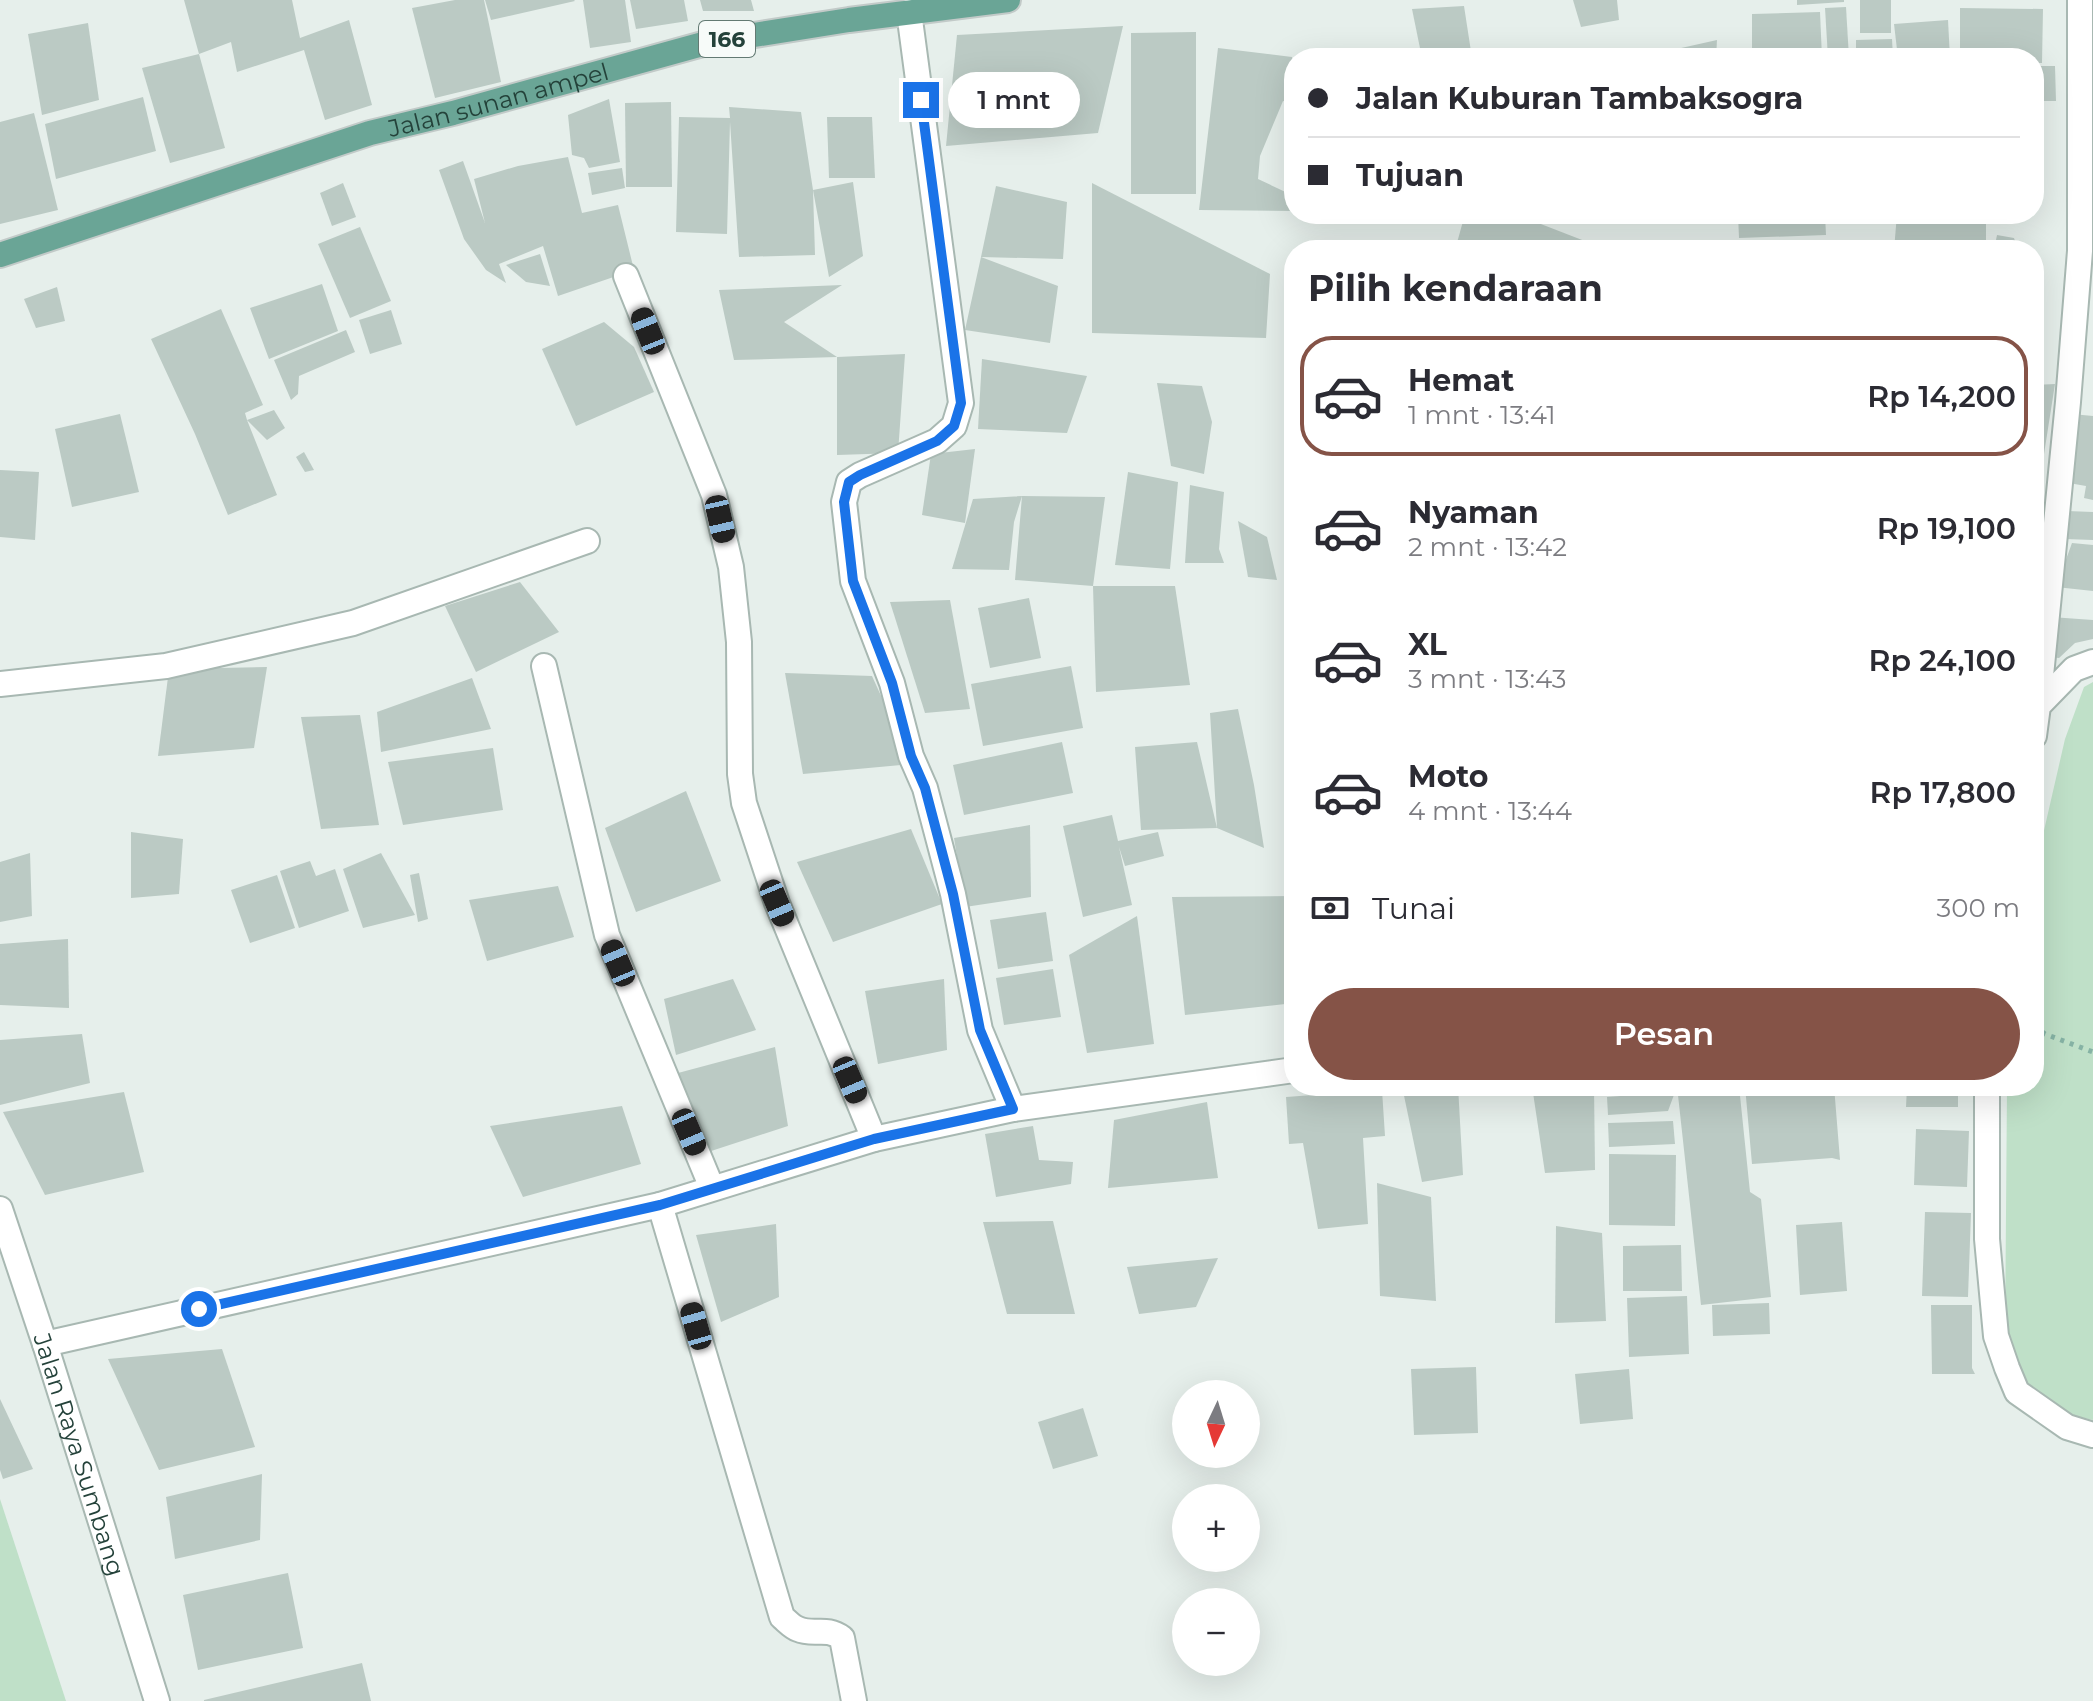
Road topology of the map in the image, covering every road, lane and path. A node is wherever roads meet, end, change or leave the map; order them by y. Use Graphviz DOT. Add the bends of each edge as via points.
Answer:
graph roads {
  1 [pos="1008,0"];
  2 [pos="2080,0"];
  3 [pos="909,12"];
  4 [pos="0,255"];
  5 [pos="626,276"];
  6 [pos="587,541"];
  7 [pos="2044,606"];
  8 [pos="2093,662"];
  9 [pos="544,666"];
  10 [pos="0,684"];
  11 [pos="2044,700"];
  12 [pos="2044,1033"];
  13 [pos="2093,1052"];
  14 [pos="1284,1071"];
  15 [pos="1987,1096"];
  16 [pos="1013,1109"];
  17 [pos="874,1139"];
  18 [pos="712,1188"];
  19 [pos="660,1205"];
  20 [pos="0,1209"];
  21 [pos="45,1344"];
  22 [pos="2093,1435"];
  23 [pos="157,1701"];
  24 [pos="854,1701"];
  1 -- 3 [label="main road, Jalan sunan ampel / 166"];
  2 -- 7 [label="street" via="2080,251"];
  3 -- 4 [label="main road, Jalan sunan ampel / 166" via="710,42 370,133"];
  3 -- 16 [label="street" via="961,403 954,426 937,441 849,482 844,502 853,581 925,788 980,1030"];
  5 -- 17 [label="street" via="714,495 731,567 744,803 777,903"];
  6 -- 10 [label="street" via="353,623 166,666"];
  8 -- 11 [label="street" via="2074,669"];
  9 -- 18 [label="street" via="607,935"];
  12 -- 13 [label="path"];
  14 -- 16 [label="street"];
  15 -- 22 [label="street" via="1987,1239 1996,1336 2017,1392 2067,1427"];
  16 -- 17 [label="street"];
  17 -- 18 [label="street"];
  18 -- 19 [label="street"];
  19 -- 21 [label="street"];
  19 -- 24 [label="street" via="782,1617 795,1629 834,1632 842,1638"];
  20 -- 21 [label="street, Jalan Raya Sumbang"];
  21 -- 23 [label="street, Jalan Raya Sumbang"];
}
